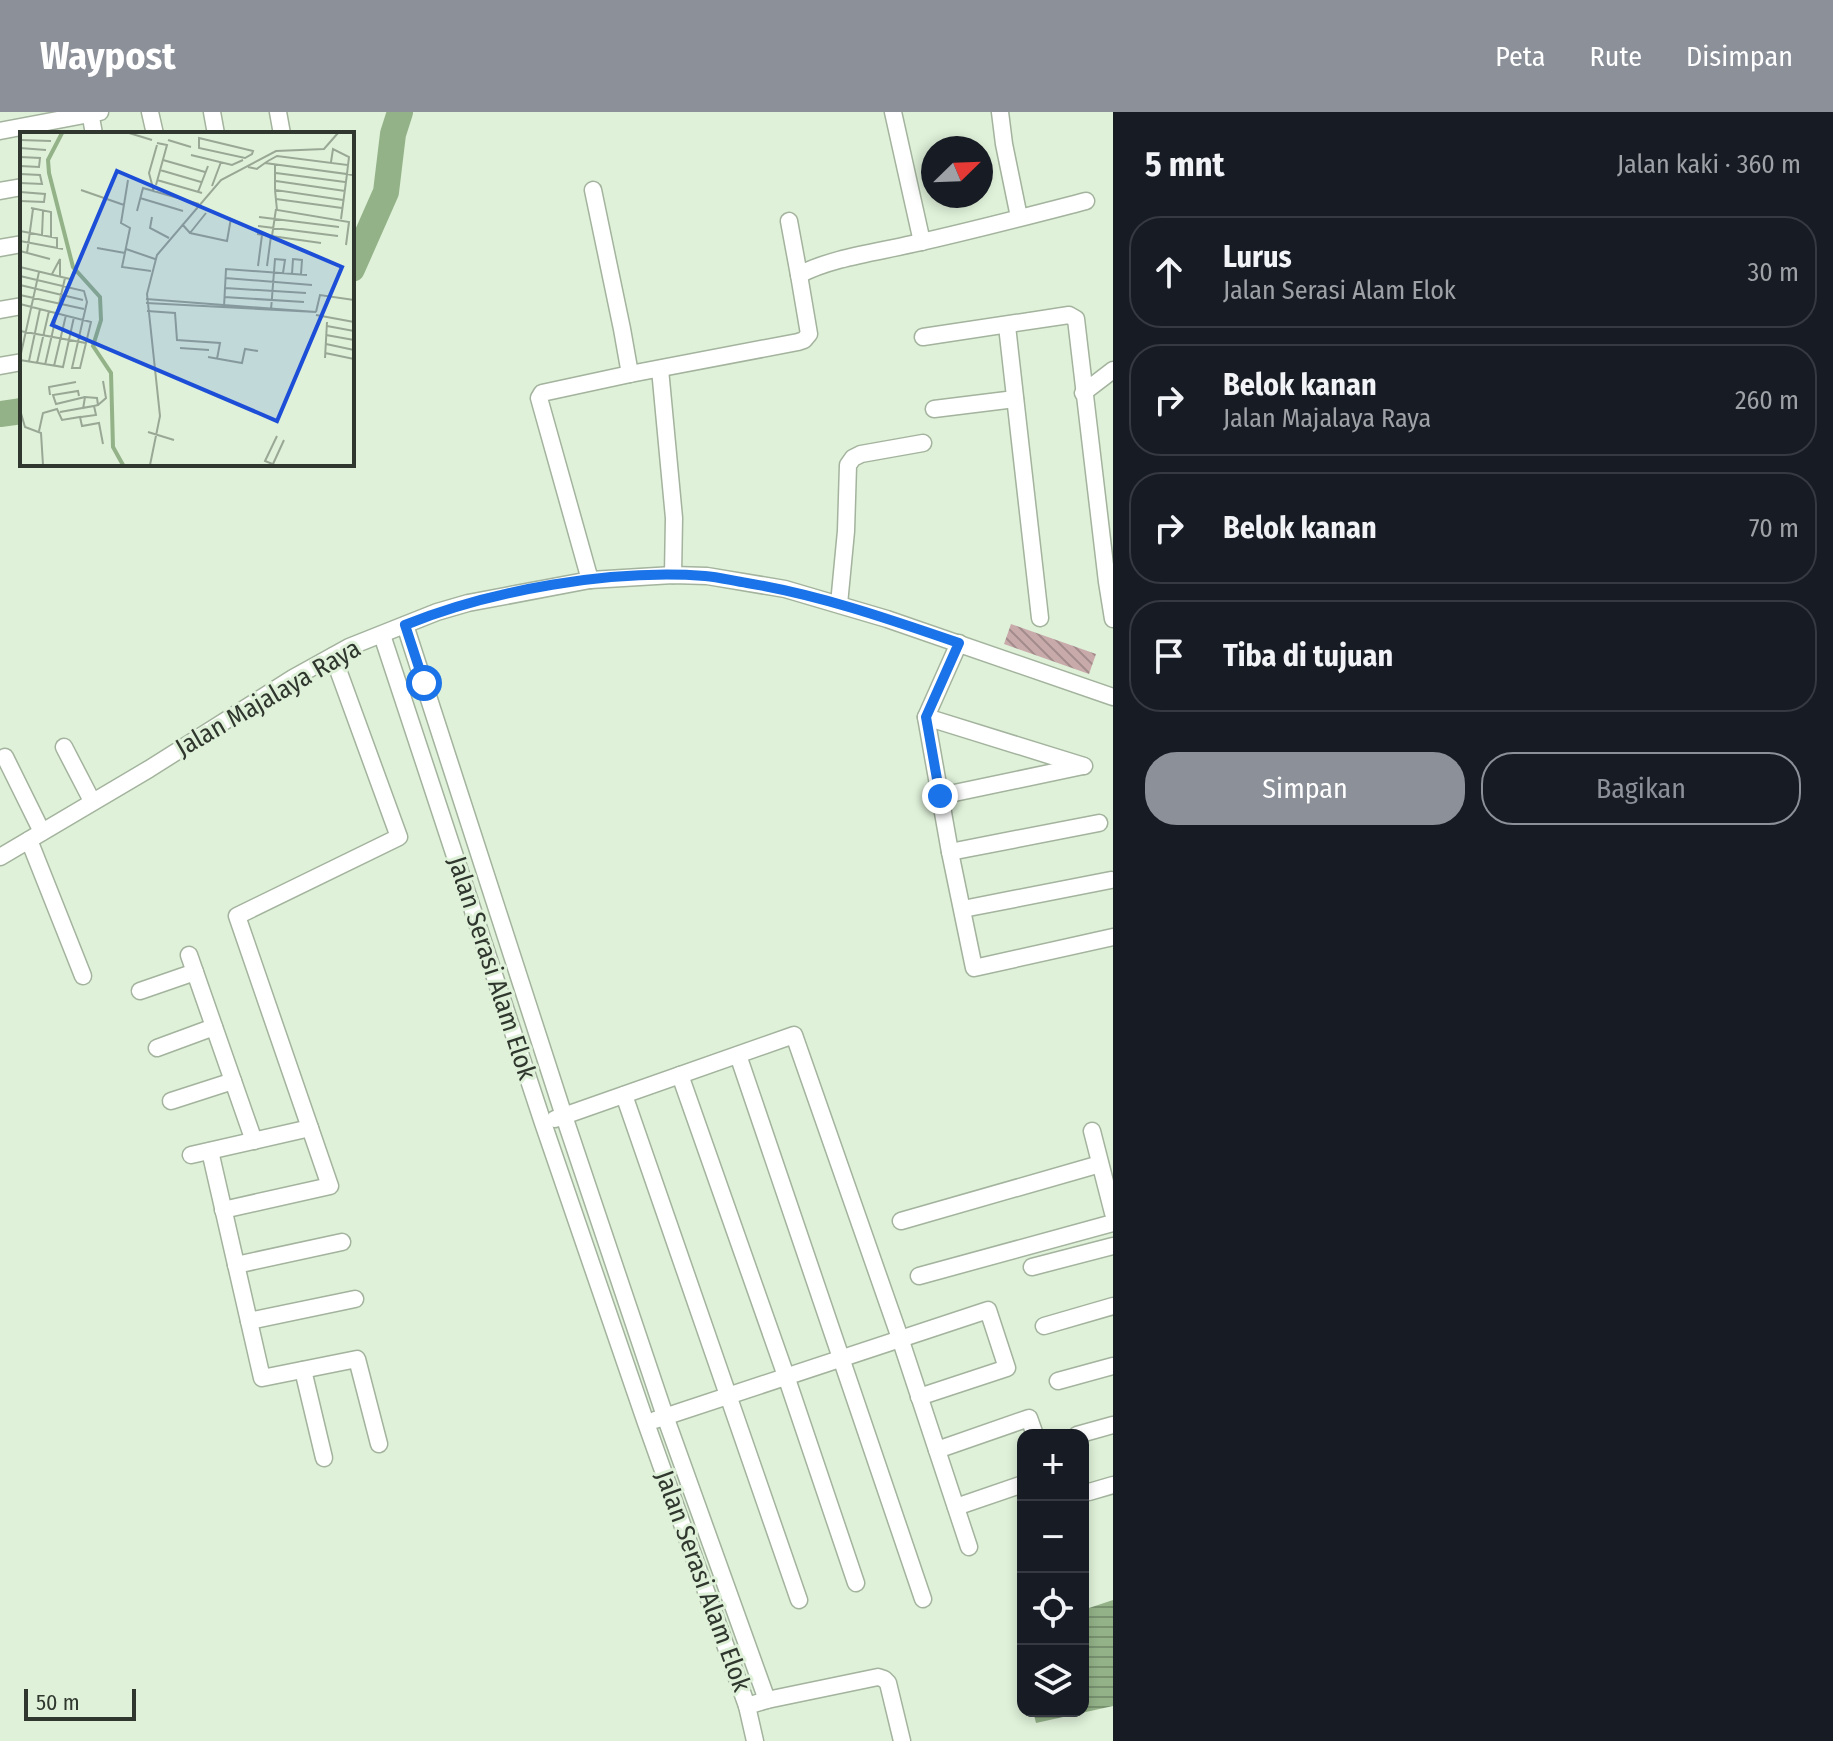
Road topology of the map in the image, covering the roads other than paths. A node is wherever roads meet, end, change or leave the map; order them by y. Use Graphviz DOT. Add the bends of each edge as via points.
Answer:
graph roads {
  1 [pos="150,112"];
  2 [pos="212,112"];
  3 [pos="278,112"];
  4 [pos="893,112"];
  5 [pos="1000,112"];
  6 [pos="94,113"];
  7 [pos="0,131"];
  8 [pos="155,132"];
  9 [pos="216,132"];
  10 [pos="282,132"];
  11 [pos="20,187"];
  12 [pos="593,190"];
  13 [pos="0,191"];
  14 [pos="1086,201"];
  15 [pos="1019,217"];
  16 [pos="789,221"];
  17 [pos="922,242"];
  18 [pos="20,244"];
  19 [pos="0,248"];
  20 [pos="799,275"];
  21 [pos="20,306"];
  22 [pos="0,310"];
  23 [pos="1007,326"];
  24 [pos="923,337"];
  25 [pos="20,362"];
  26 [pos="0,366"];
  27 [pos="660,369"];
  28 [pos="1113,370"];
  29 [pos="630,374"];
  30 [pos="1083,393"];
  31 [pos="1015,399"];
  32 [pos="934,409"];
  33 [pos="923,443"];
  34 [pos="673,575"];
  35 [pos="590,580"];
  36 [pos="839,604"];
  37 [pos="1040,618"];
  38 [pos="1113,619"];
  39 [pos="405,625"];
  40 [pos="382,635"];
  41 [pos="959,643"];
  42 [pos="333,656"];
  43 [pos="424,683"];
  44 [pos="401,690"];
  45 [pos="1113,697"];
  46 [pos="926,717"];
  47 [pos="64,747"];
  48 [pos="5,757"];
  49 [pos="940,796"];
  50 [pos="92,801"];
  51 [pos="1099,823"];
  52 [pos="35,836"];
  53 [pos="950,852"];
  54 [pos="0,857"];
  55 [pos="1111,880"];
  56 [pos="963,909"];
  57 [pos="1113,937"];
  58 [pos="189,955"];
  59 [pos="195,972"];
  60 [pos="83,976"];
  61 [pos="140,991"];
  62 [pos="214,1027"];
  63 [pos="157,1048"];
  64 [pos="738,1055"];
  65 [pos="680,1075"];
  66 [pos="233,1081"];
  67 [pos="624,1095"];
  68 [pos="171,1101"];
  69 [pos="564,1116"];
  70 [pos="543,1123"];
  71 [pos="310,1128"];
  72 [pos="1092,1131"];
  73 [pos="254,1141"];
  74 [pos="210,1151"];
  75 [pos="191,1155"];
  76 [pos="1100,1164"];
  77 [pos="223,1210"];
  78 [pos="1113,1213"];
  79 [pos="901,1221"];
  80 [pos="1113,1223"];
  81 [pos="342,1242"];
  82 [pos="1113,1246"];
  83 [pos="236,1265"];
  84 [pos="1032,1267"];
  85 [pos="919,1276"];
  86 [pos="355,1299"];
  87 [pos="1113,1306"];
  88 [pos="249,1321"];
  89 [pos="1044,1326"];
  90 [pos="900,1338"];
  91 [pos="842,1358"];
  92 [pos="1113,1366"];
  93 [pos="303,1370"];
  94 [pos="786,1376"];
  95 [pos="1058,1381"];
  96 [pos="728,1395"];
  97 [pos="919,1397"];
  98 [pos="665,1416"];
  99 [pos="646,1423"];
  100 [pos="1113,1425"];
  101 [pos="1033,1429"];
  102 [pos="1089,1432"];
  103 [pos="379,1444"];
  104 [pos="937,1450"];
  105 [pos="324,1458"];
  106 [pos="1113,1485"];
  107 [pos="1017,1486"];
  108 [pos="1089,1492"];
  109 [pos="956,1507"];
  110 [pos="969,1547"];
  111 [pos="856,1583"];
  112 [pos="923,1599"];
  113 [pos="799,1600"];
  114 [pos="767,1700"];
  115 [pos="747,1706"];
  116 [pos="755,1741"];
  117 [pos="902,1741"];
  1 -- 8 [label="street"];
  2 -- 9 [label="street"];
  3 -- 10 [label="street"];
  4 -- 17 [label="street"];
  5 -- 15 [label="street"];
  6 -- 7 [label="street"];
  11 -- 13 [label="street"];
  12 -- 29 [label="street"];
  14 -- 15 [label="street"];
  15 -- 17 [label="street"];
  16 -- 20 [label="street"];
  17 -- 20 [label="street" via="824,264"];
  18 -- 19 [label="street"];
  20 -- 27 [label="street" via="809,334 804,340"];
  21 -- 22 [label="street"];
  23 -- 24 [label="street"];
  23 -- 30 [label="street" via="1073,316"];
  23 -- 31 [label="street"];
  25 -- 26 [label="street"];
  27 -- 29 [label="street"];
  27 -- 34 [label="street" via="674,518"];
  28 -- 30 [label="street"];
  29 -- 35 [label="street" via="540,395"];
  30 -- 38 [label="street"];
  31 -- 32 [label="street"];
  31 -- 37 [label="street"];
  33 -- 36 [label="street" via="861,454 848,465"];
  34 -- 35 [label="street, Jalan Majalaya Raya"];
  34 -- 36 [label="street, Jalan Majalaya Raya" via="785,589"];
  35 -- 39 [label="street, Jalan Majalaya Raya" via="468,603"];
  36 -- 41 [label="street, Jalan Majalaya Raya"];
  39 -- 40 [label="street, Jalan Majalaya Raya"];
  39 -- 43 [label="street, Jalan Serasi Alam Elok"];
  40 -- 42 [label="street, Jalan Majalaya Raya"];
  40 -- 44 [label="street, Jalan Serasi Alam Elok"];
  41 -- 45 [label="street, Jalan Majalaya Raya"];
  41 -- 46 [label="street"];
  42 -- 50 [label="street, Jalan Majalaya Raya"];
  42 -- 71 [label="street" via="399,837 237,916"];
  43 -- 44 [label="street"];
  43 -- 69 [label="street, Jalan Serasi Alam Elok"];
  44 -- 70 [label="street, Jalan Serasi Alam Elok"];
  46 -- 49 [label="street"];
  46 -- 49 [label="street" via="1084,766"];
  47 -- 50 [label="street"];
  48 -- 52 [label="street"];
  49 -- 53 [label="street"];
  50 -- 52 [label="street, Jalan Majalaya Raya"];
  51 -- 53 [label="street"];
  52 -- 54 [label="street, Jalan Majalaya Raya"];
  52 -- 60 [label="street"];
  53 -- 56 [label="street"];
  55 -- 56 [label="street"];
  56 -- 57 [label="street" via="974,968"];
  58 -- 59 [label="street"];
  59 -- 61 [label="street"];
  59 -- 62 [label="street"];
  62 -- 63 [label="street"];
  62 -- 66 [label="street"];
  64 -- 65 [label="street"];
  64 -- 90 [label="street" via="794,1035"];
  64 -- 91 [label="street"];
  65 -- 67 [label="street"];
  65 -- 94 [label="street"];
  66 -- 68 [label="street"];
  66 -- 73 [label="street"];
  67 -- 69 [label="street"];
  67 -- 96 [label="street"];
  69 -- 70 [label="street"];
  69 -- 98 [label="street, Jalan Serasi Alam Elok"];
  70 -- 99 [label="street, Jalan Serasi Alam Elok"];
  71 -- 73 [label="street"];
  71 -- 77 [label="street" via="330,1186"];
  72 -- 76 [label="street"];
  73 -- 74 [label="street"];
  74 -- 75 [label="street"];
  74 -- 77 [label="street"];
  76 -- 78 [label="street"];
  76 -- 79 [label="street"];
  77 -- 83 [label="street"];
  80 -- 85 [label="street"];
  81 -- 83 [label="street"];
  82 -- 84 [label="street"];
  83 -- 88 [label="street"];
  86 -- 88 [label="street"];
  87 -- 89 [label="street"];
  88 -- 93 [label="street" via="262,1378"];
  90 -- 91 [label="street"];
  90 -- 97 [label="street"];
  90 -- 97 [label="street" via="988,1310 1007,1368"];
  91 -- 94 [label="street"];
  91 -- 112 [label="street"];
  92 -- 95 [label="street"];
  93 -- 103 [label="street" via="357,1359"];
  93 -- 105 [label="street"];
  94 -- 96 [label="street"];
  94 -- 111 [label="street"];
  96 -- 98 [label="street"];
  96 -- 113 [label="street"];
  97 -- 104 [label="street"];
  98 -- 99 [label="street"];
  98 -- 114 [label="street, Jalan Serasi Alam Elok"];
  99 -- 115 [label="street, Jalan Serasi Alam Elok"];
  100 -- 102 [label="street"];
  101 -- 104 [label="street" via="1029,1418"];
  104 -- 109 [label="street"];
  106 -- 108 [label="street"];
  107 -- 109 [label="street"];
  109 -- 110 [label="street"];
  114 -- 115 [label="street, Jalan Serasi Alam Elok"];
  114 -- 117 [label="street" via="878,1677 888,1683"];
  115 -- 116 [label="street"];
}
